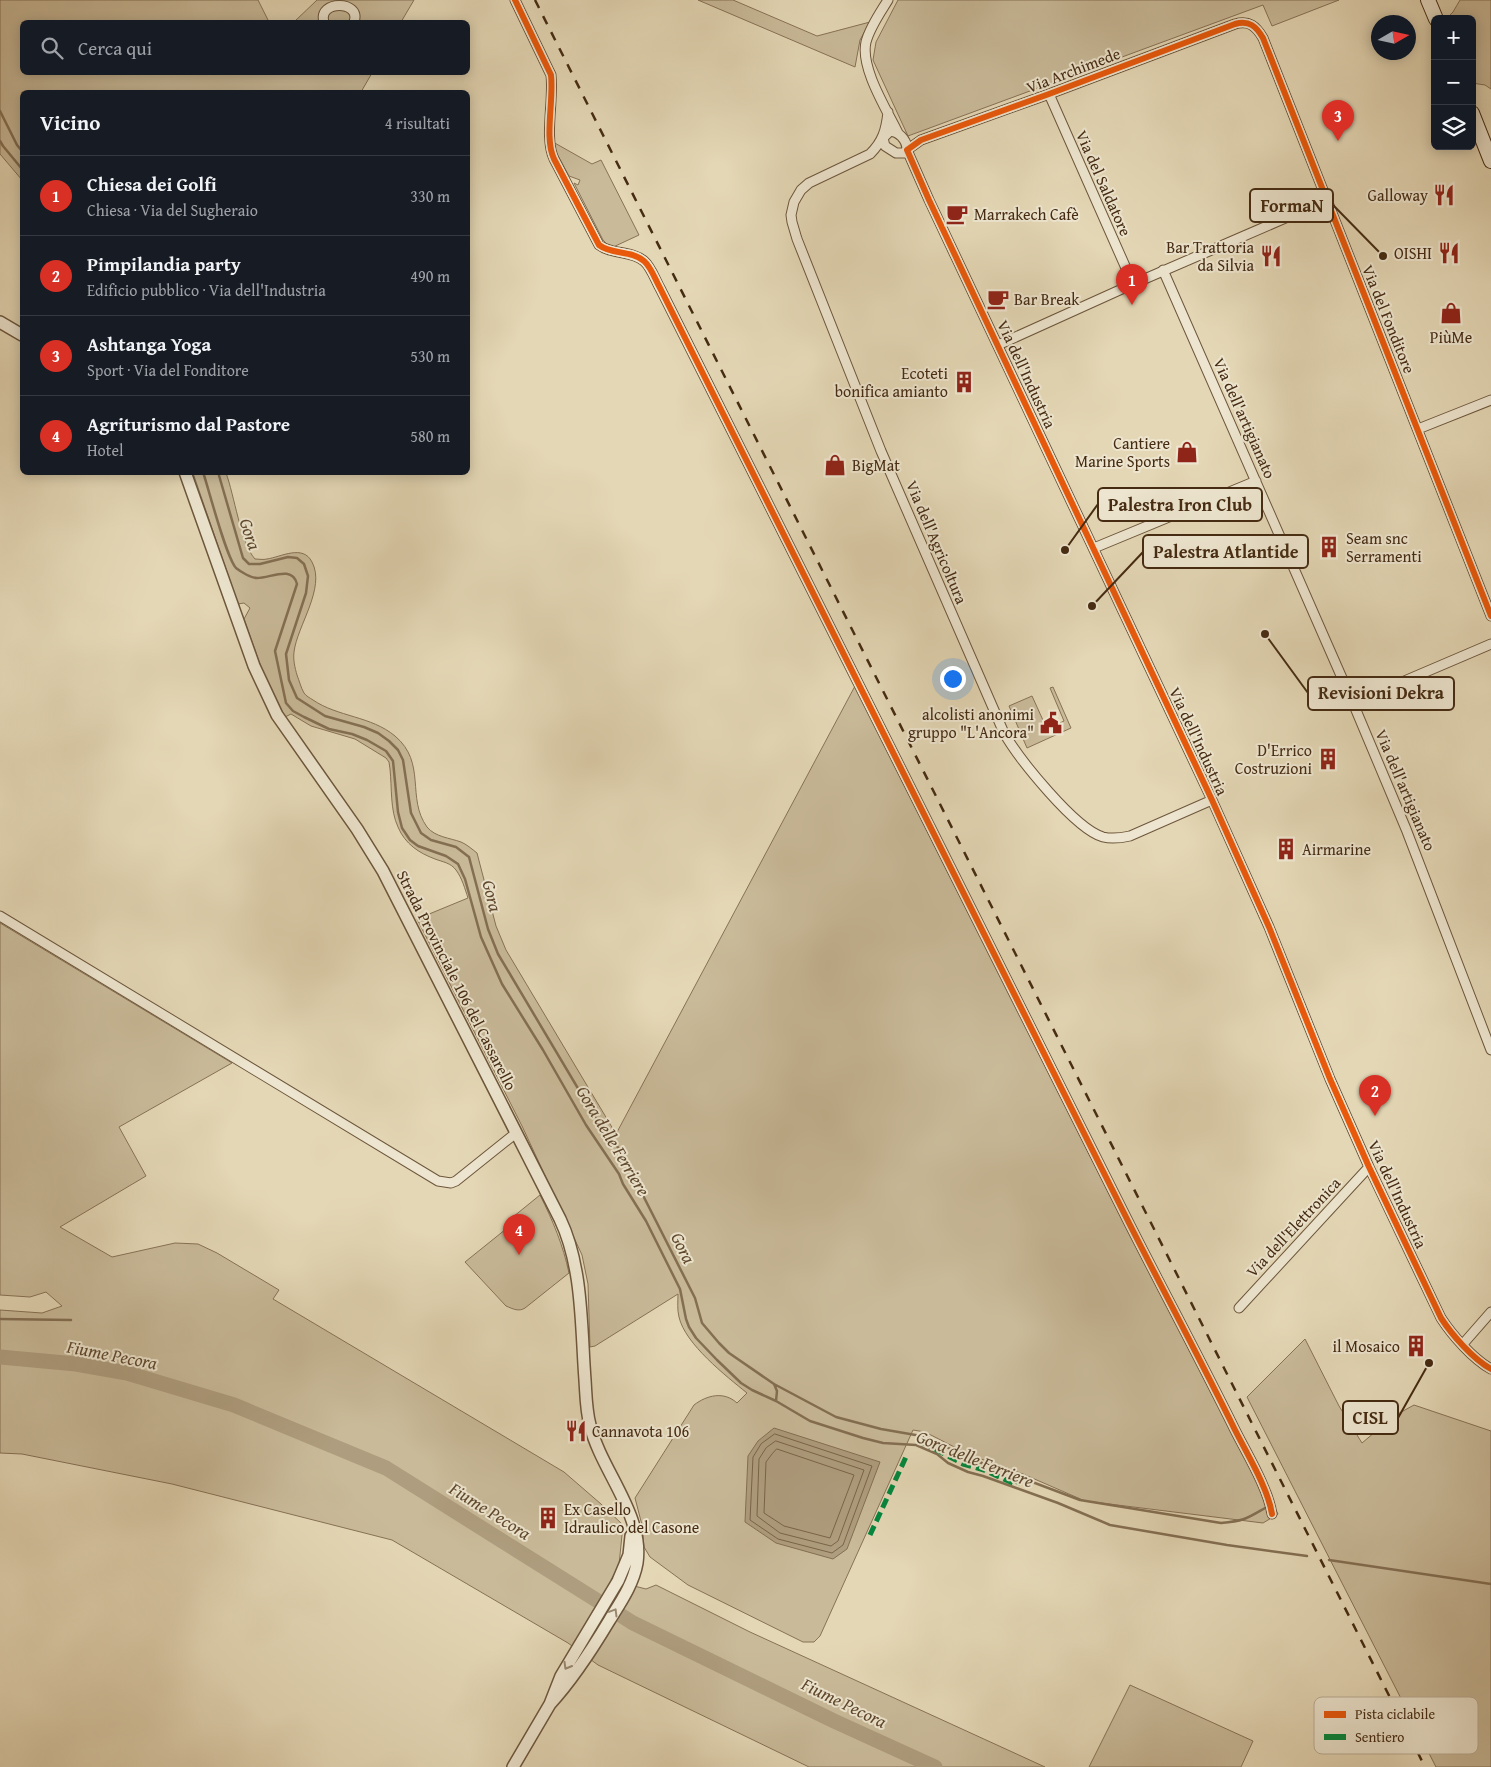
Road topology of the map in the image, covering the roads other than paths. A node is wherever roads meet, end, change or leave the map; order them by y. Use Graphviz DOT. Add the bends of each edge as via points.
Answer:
graph roads {
  1 [pos="515,0"];
  2 [pos="888,0"];
  3 [pos="1428,0"];
  4 [pos="332,1"];
  5 [pos="1434,15"];
  6 [pos="324,20"];
  7 [pos="354,20"];
  8 [pos="1234,24"];
  9 [pos="1049,94"];
  10 [pos="888,112"];
  11 [pos="1476,123"];
  12 [pos="901,136"];
  13 [pos="883,138"];
  14 [pos="921,140"];
  15 [pos="907,150"];
  16 [pos="894,153"];
  17 [pos="870,154"];
  18 [pos="1491,161"];
  19 [pos="913,167"];
  20 [pos="1327,200"];
  21 [pos="1163,270"];
  22 [pos="1133,284"];
  23 [pos="0,322"];
  24 [pos="20,335"];
  25 [pos="998,345"];
  26 [pos="1491,400"];
  27 [pos="1418,429"];
  28 [pos="187,475"];
  29 [pos="1256,481"];
  30 [pos="1094,548"];
  31 [pos="1491,616"];
  32 [pos="1491,644"];
  33 [pos="1353,703"];
  34 [pos="1212,800"];
  35 [pos="0,916"];
  36 [pos="1491,1050"];
  37 [pos="516,1133"];
  38 [pos="1369,1167"];
  39 [pos="1239,1308"];
  40 [pos="1491,1312"];
  41 [pos="1463,1344"];
  42 [pos="1491,1369"];
  43 [pos="1272,1514"];
  44 [pos="632,1524"];
  45 [pos="550,1704"];
  46 [pos="513,1767"];
  1 -- 43 [label="street" via="551,75 551,152 599,245 640,258 649,267 1130,1225 1203,1364 1254,1468"];
  2 -- 10 [label="street" via="870,32 865,52 869,72"];
  3 -- 5 [label="main road"];
  4 -- 6 [label="street" via="323,12"];
  4 -- 7 [label="street" via="345,1 352,7"];
  8 -- 9 [label="street, Via Archimede"];
  8 -- 20 [label="street, Via del Fonditore" via="1251,24 1263,38"];
  9 -- 14 [label="street, Via Archimede"];
  9 -- 22 [label="street, Via del Saldatore"];
  10 -- 12 [label="street"];
  10 -- 13 [label="street"];
  11 -- 18 [label="main road"];
  12 -- 13 [label="street" via="890,131"];
  12 -- 14 [label="street, Via Archimede"];
  12 -- 15 [label="street"];
  13 -- 16 [label="street" via="885,146"];
  13 -- 17 [label="street, Via dell'Agricoltura"];
  14 -- 15 [label="street, Via Archimede"];
  15 -- 16 [label="street" via="903,154"];
  15 -- 19 [label="street, Via dell'Industria"];
  16 -- 17 [label="street, Via dell'Agricoltura"];
  16 -- 19 [label="street, Via dell'Industria"];
  17 -- 34 [label="street, Via dell'Agricoltura" via="801,190 792,208 793,228 881,451 1004,733 1033,775 1071,815 1104,837 1130,836"];
  19 -- 25 [label="street, Via dell'Industria"];
  20 -- 21 [label="street"];
  20 -- 27 [label="street, Via del Fonditore"];
  21 -- 22 [label="street"];
  21 -- 29 [label="street, Via dell'artigianato"];
  22 -- 25 [label="street"];
  23 -- 24 [label="street"];
  25 -- 30 [label="street, Via dell'Industria"];
  26 -- 27 [label="street"];
  27 -- 31 [label="street, Via del Fonditore"];
  28 -- 37 [label="street, Strada Provinciale 106 del Cassarello" via="266,694 383,871"];
  29 -- 30 [label="street"];
  29 -- 33 [label="street, Via dell'artigianato"];
  30 -- 34 [label="street, Via dell'Industria"];
  32 -- 33 [label="street"];
  33 -- 36 [label="street, Via dell'artigianato" via="1417,856"];
  34 -- 38 [label="street, Via dell'Industria" via="1261,908"];
  35 -- 37 [label="street" via="438,1181 456,1181"];
  37 -- 44 [label="street, Strada Provinciale 106 del Cassarello" via="571,1245 577,1273 589,1422 602,1460"];
  38 -- 39 [label="street, Via dell'Elettronica"];
  38 -- 41 [label="street, Via dell'Industria" via="1441,1318"];
  40 -- 41 [label="street"];
  41 -- 42 [label="street, Via dell'Industria" via="1478,1361"];
  44 -- 45 [label="street, Strada Provinciale 106 del Cassarello, one-way" via="629,1555 618,1580 561,1676"];
  45 -- 44 [label="street, Strada Provinciale 106 del Cassarello, one-way" via="570,1683 630,1586 638,1552"];
  45 -- 46 [label="street, Strada Provinciale 106 del Cassarello"];
}
